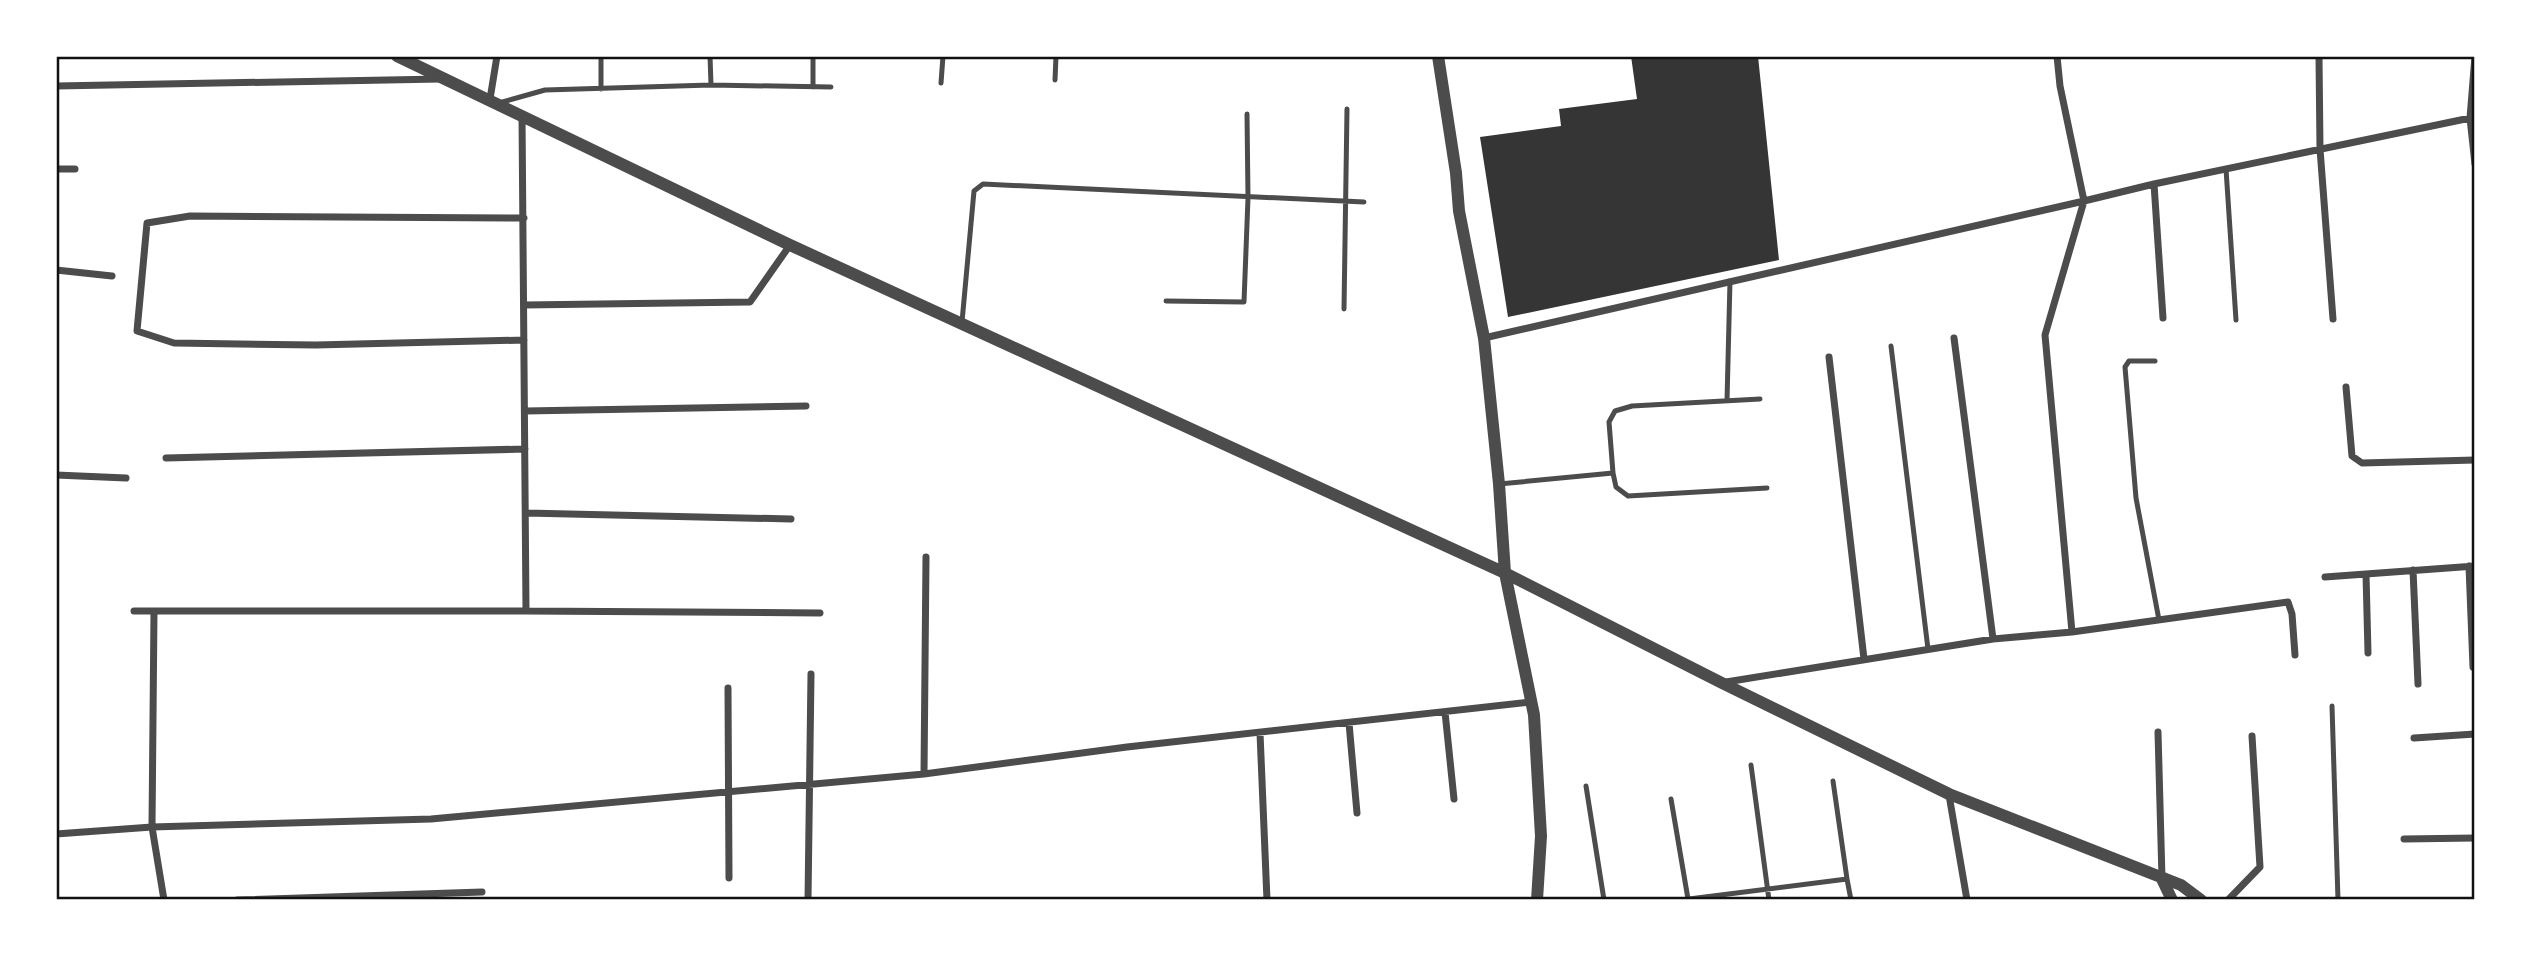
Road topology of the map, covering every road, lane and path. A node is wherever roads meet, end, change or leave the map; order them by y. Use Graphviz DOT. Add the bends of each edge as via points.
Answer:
graph roads {
  1 [pos="397,56"];
  2 [pos="496,56"];
  3 [pos="601,56"];
  4 [pos="710,56"];
  5 [pos="813,56"];
  6 [pos="943,56"];
  7 [pos="1056,56"];
  8 [pos="1438,56"];
  9 [pos="2057,56"];
  10 [pos="2319,56"];
  11 [pos="2474,56"];
  12 [pos="445,79"];
  13 [pos="1055,80"];
  14 [pos="941,83"];
  15 [pos="711,85"];
  16 [pos="56,86"];
  17 [pos="813,87"];
  18 [pos="831,87"];
  19 [pos="601,89"];
  20 [pos="495,101"];
  21 [pos="1347,109"];
  22 [pos="522,114"];
  23 [pos="1247,114"];
  24 [pos="2473,117"];
  25 [pos="2320,149"];
  26 [pos="2475,164"];
  27 [pos="56,169"];
  28 [pos="75,169"];
  29 [pos="2226,169"];
  30 [pos="2154,184"];
  31 [pos="1248,198"];
  32 [pos="1346,201"];
  33 [pos="2084,201"];
  34 [pos="1364,202"];
  35 [pos="524,218"];
  36 [pos="790,244"];
  37 [pos="56,270"];
  38 [pos="112,276"];
  39 [pos="1730,281"];
  40 [pos="1166,301"];
  41 [pos="524,305"];
  42 [pos="1344,309"];
  43 [pos="2164,318"];
  44 [pos="2333,319"];
  45 [pos="2235,320"];
  46 [pos="962,325"];
  47 [pos="1484,338"];
  48 [pos="1954,338"];
  49 [pos="524,340"];
  50 [pos="1891,346"];
  51 [pos="1829,357"];
  52 [pos="2155,361"];
  53 [pos="2346,387"];
  54 [pos="1760,399"];
  55 [pos="1727,401"];
  56 [pos="806,406"];
  57 [pos="525,411"];
  58 [pos="525,449"];
  59 [pos="166,458"];
  60 [pos="2475,460"];
  61 [pos="1614,473"];
  62 [pos="56,475"];
  63 [pos="126,478"];
  64 [pos="1499,484"];
  65 [pos="1767,488"];
  66 [pos="526,513"];
  67 [pos="791,519"];
  68 [pos="926,557"];
  69 [pos="2472,566"];
  70 [pos="2413,570"];
  71 [pos="1506,573"];
  72 [pos="2366,574"];
  73 [pos="2325,577"];
  74 [pos="134,611"];
  75 [pos="154,611"];
  76 [pos="526,611"];
  77 [pos="820,613"];
  78 [pos="2159,620"];
  79 [pos="2072,632"];
  80 [pos="1993,639"];
  81 [pos="1928,649"];
  82 [pos="2368,653"];
  83 [pos="2295,655"];
  84 [pos="1864,659"];
  85 [pos="2473,667"];
  86 [pos="811,674"];
  87 [pos="1722,683"];
  88 [pos="2418,684"];
  89 [pos="728,688"];
  90 [pos="1531,702"];
  91 [pos="2332,706"];
  92 [pos="1445,712"];
  93 [pos="1349,723"];
  94 [pos="1260,733"];
  95 [pos="2158,733"];
  96 [pos="2475,734"];
  97 [pos="2252,736"];
  98 [pos="2414,738"];
  99 [pos="1751,765"];
  100 [pos="924,774"];
  101 [pos="1833,781"];
  102 [pos="810,783"];
  103 [pos="1586,786"];
  104 [pos="729,790"];
  105 [pos="1949,794"];
  106 [pos="1454,799"];
  107 [pos="1671,799"];
  108 [pos="1357,813"];
  109 [pos="152,827"];
  110 [pos="56,834"];
  111 [pos="2475,838"];
  112 [pos="2404,839"];
  113 [pos="729,878"];
  114 [pos="1847,879"];
  115 [pos="2162,879"];
  116 [pos="1767,890"];
  117 [pos="482,892"];
  118 [pos="164,900"];
  119 [pos="237,900"];
  120 [pos="808,900"];
  121 [pos="1267,900"];
  122 [pos="1537,900"];
  123 [pos="1604,900"];
  124 [pos="1681,900"];
  125 [pos="1688,900"];
  126 [pos="1769,900"];
  127 [pos="1851,900"];
  128 [pos="1968,900"];
  129 [pos="2172,900"];
  130 [pos="2201,900"];
  131 [pos="2228,900"];
  132 [pos="2338,900"];
  1 -- 12 [label="street"];
  2 -- 20 [label="street"];
  3 -- 19 [label="lane"];
  4 -- 15 [label="lane"];
  5 -- 17 [label="lane"];
  6 -- 14 [label="lane"];
  7 -- 13 [label="lane"];
  8 -- 47 [label="street" via="1459,211"];
  9 -- 33 [label="street"];
  10 -- 25 [label="street"];
  11 -- 24 [label="street"];
  12 -- 16 [label="street"];
  12 -- 20 [label="street"];
  15 -- 17 [label="lane"];
  15 -- 19 [label="lane"];
  17 -- 18 [label="lane"];
  19 -- 20 [label="lane" via="545,90"];
  20 -- 22 [label="street"];
  21 -- 32 [label="lane"];
  22 -- 35 [label="street"];
  22 -- 36 [label="street"];
  23 -- 31 [label="lane"];
  24 -- 25 [label="street"];
  24 -- 26 [label="street"];
  25 -- 29 [label="street"];
  25 -- 44 [label="street"];
  27 -- 28 [label="street"];
  29 -- 30 [label="street"];
  29 -- 45 [label="lane"];
  30 -- 33 [label="street"];
  30 -- 43 [label="street"];
  31 -- 32 [label="lane"];
  31 -- 40 [label="lane" via="1244,302"];
  31 -- 46 [label="lane" via="983,184 974,191"];
  32 -- 34 [label="lane"];
  32 -- 42 [label="lane"];
  33 -- 39 [label="street"];
  33 -- 79 [label="street" via="2045,335"];
  35 -- 41 [label="street"];
  35 -- 49 [label="street" via="190,216 147,223 137,331 174,343"];
  36 -- 41 [label="street" via="750,302"];
  36 -- 46 [label="street"];
  37 -- 38 [label="street"];
  39 -- 47 [label="street"];
  39 -- 55 [label="lane"];
  41 -- 49 [label="street"];
  46 -- 71 [label="street"];
  47 -- 64 [label="street"];
  48 -- 80 [label="street"];
  49 -- 57 [label="street"];
  50 -- 81 [label="lane"];
  51 -- 84 [label="street"];
  52 -- 78 [label="lane" via="2129,361 2125,367 2136,498"];
  53 -- 60 [label="street" via="2352,456 2362,463"];
  54 -- 55 [label="lane"];
  55 -- 61 [label="lane" via="1615,411 1609,422"];
  56 -- 57 [label="street"];
  57 -- 58 [label="street"];
  58 -- 59 [label="street"];
  58 -- 66 [label="street"];
  61 -- 64 [label="lane"];
  61 -- 65 [label="lane" via="1615,487 1628,496"];
  62 -- 63 [label="street"];
  64 -- 71 [label="street"];
  66 -- 67 [label="street"];
  66 -- 76 [label="street"];
  68 -- 100 [label="street"];
  69 -- 70 [label="street"];
  69 -- 85 [label="street"];
  70 -- 72 [label="street"];
  70 -- 88 [label="street"];
  71 -- 87 [label="street"];
  71 -- 90 [label="street"];
  72 -- 73 [label="street"];
  72 -- 82 [label="street"];
  74 -- 75 [label="street"];
  75 -- 76 [label="street"];
  75 -- 109 [label="street"];
  76 -- 77 [label="street"];
  78 -- 79 [label="street"];
  78 -- 83 [label="street" via="2288,602"];
  79 -- 80 [label="street"];
  80 -- 81 [label="street"];
  81 -- 84 [label="street"];
  84 -- 87 [label="street"];
  86 -- 102 [label="street"];
  87 -- 105 [label="street"];
  89 -- 104 [label="street"];
  90 -- 92 [label="street"];
  90 -- 122 [label="street" via="1541,836"];
  91 -- 132 [label="lane"];
  92 -- 93 [label="street"];
  92 -- 106 [label="street"];
  93 -- 94 [label="street"];
  93 -- 108 [label="street"];
  94 -- 100 [label="street"];
  94 -- 121 [label="street"];
  95 -- 115 [label="street"];
  96 -- 98 [label="street"];
  97 -- 131 [label="street" via="2260,867"];
  99 -- 116 [label="lane"];
  100 -- 102 [label="street"];
  101 -- 114 [label="lane"];
  102 -- 104 [label="street"];
  102 -- 120 [label="street"];
  103 -- 123 [label="lane"];
  104 -- 109 [label="street" via="431,819"];
  104 -- 113 [label="street"];
  105 -- 115 [label="street"];
  105 -- 128 [label="street"];
  107 -- 125 [label="lane"];
  109 -- 110 [label="street"];
  109 -- 118 [label="street"];
  111 -- 112 [label="street"];
  114 -- 116 [label="lane"];
  114 -- 127 [label="lane"];
  115 -- 129 [label="street"];
  115 -- 130 [label="street" via="2181,885"];
  116 -- 125 [label="lane"];
  116 -- 126 [label="lane"];
  117 -- 119 [label="street"];
  124 -- 125 [label="lane"];
}
